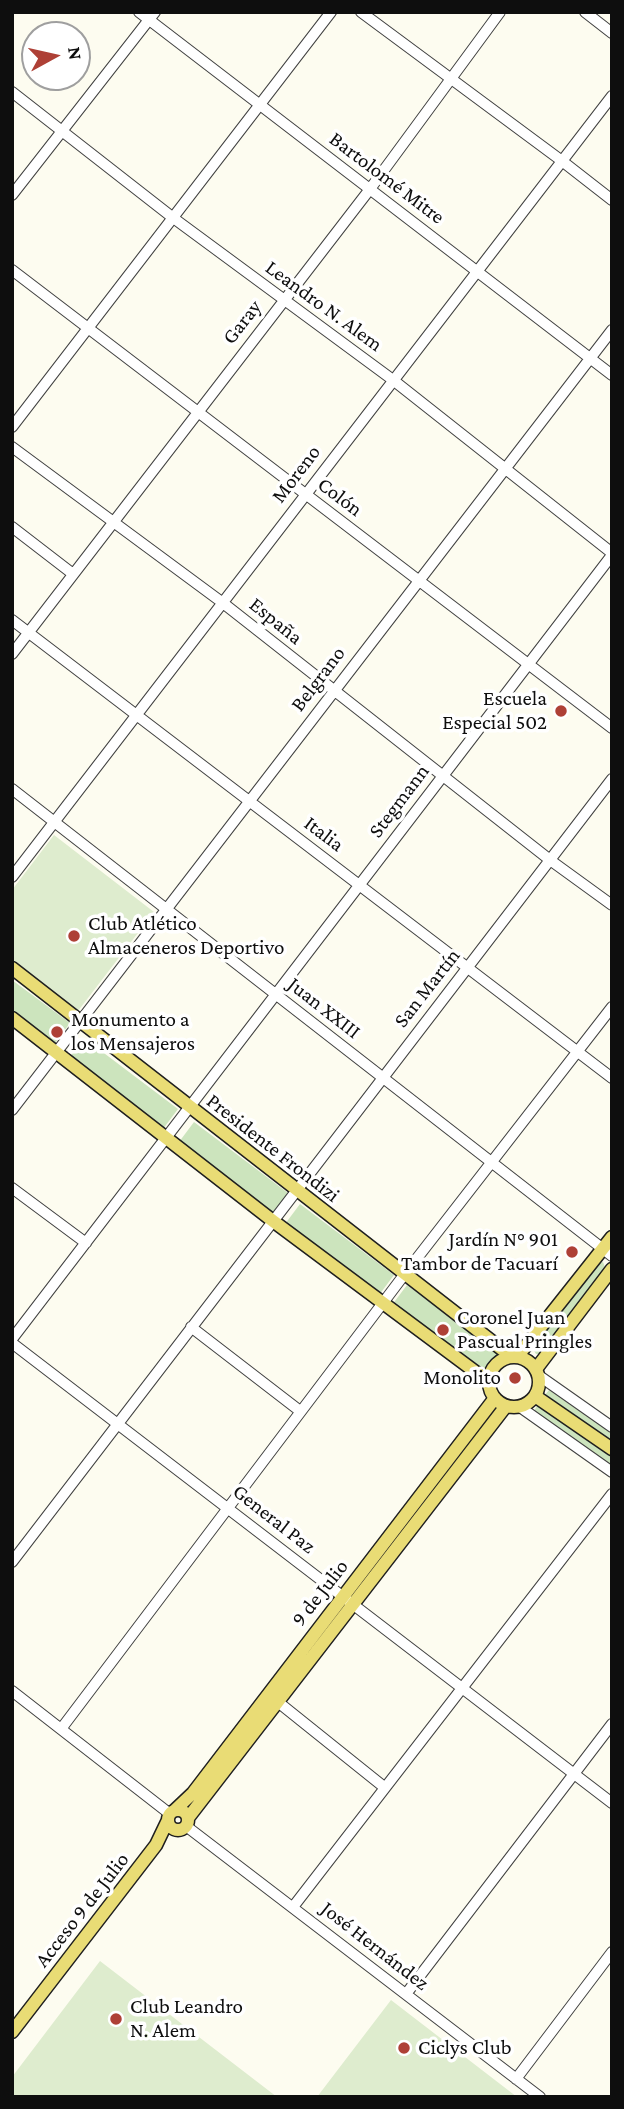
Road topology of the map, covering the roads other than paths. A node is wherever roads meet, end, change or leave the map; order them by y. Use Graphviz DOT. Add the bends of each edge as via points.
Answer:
graph roads {
  1 [pos="139,12"];
  2 [pos="331,12"];
  3 [pos="361,12"];
  4 [pos="500,12"];
  5 [pos="584,12"];
  6 [pos="152,16"];
  7 [pos="612,33"];
  8 [pos="452,80"];
  9 [pos="12,92"];
  10 [pos="612,96"];
  11 [pos="260,105"];
  12 [pos="62,130"];
  13 [pos="562,160"];
  14 [pos="370,189"];
  15 [pos="12,195"];
  16 [pos="612,201"];
  17 [pos="172,218"];
  18 [pos="12,270"];
  19 [pos="478,272"];
  20 [pos="283,300"];
  21 [pos="88,328"];
  22 [pos="612,330"];
  23 [pos="590,358"];
  24 [pos="612,375"];
  25 [pos="393,380"];
  26 [pos="197,411"];
  27 [pos="12,427"];
  28 [pos="12,447"];
  29 [pos="503,469"];
  30 [pos="305,494"];
  31 [pos="113,523"];
  32 [pos="12,527"];
  33 [pos="612,554"];
  34 [pos="73,574"];
  35 [pos="418,580"];
  36 [pos="223,603"];
  37 [pos="12,620"];
  38 [pos="29,632"];
  39 [pos="12,654"];
  40 [pos="528,664"];
  41 [pos="333,692"];
  42 [pos="137,715"];
  43 [pos="612,728"];
  44 [pos="443,776"];
  45 [pos="612,779"];
  46 [pos="12,789"];
  47 [pos="249,801"];
  48 [pos="55,821"];
  49 [pos="550,860"];
  50 [pos="12,877"];
  51 [pos="359,885"];
  52 [pos="612,905"];
  53 [pos="166,910"];
  54 [pos="12,968"];
  55 [pos="467,968"];
  56 [pos="275,994"];
  57 [pos="612,1007"];
  58 [pos="12,1018"];
  59 [pos="79,1022"];
  60 [pos="576,1051"];
  61 [pos="56,1053"];
  62 [pos="382,1078"];
  63 [pos="612,1078"];
  64 [pos="189,1107"];
  65 [pos="12,1110"];
  66 [pos="166,1137"];
  67 [pos="490,1163"];
  68 [pos="12,1188"];
  69 [pos="296,1191"];
  70 [pos="273,1221"];
  71 [pos="612,1237"];
  72 [pos="86,1242"];
  73 [pos="607,1253"];
  74 [pos="612,1269"];
  75 [pos="404,1275"];
  76 [pos="383,1304"];
  77 [pos="191,1327"];
  78 [pos="12,1341"];
  79 [pos="514,1357"];
  80 [pos="537,1372"];
  81 [pos="489,1382"];
  82 [pos="535,1396"];
  83 [pos="500,1402"];
  84 [pos="520,1407"];
  85 [pos="300,1411"];
  86 [pos="117,1424"];
  87 [pos="612,1427"];
  88 [pos="612,1449"];
  89 [pos="612,1472"];
  90 [pos="612,1494"];
  91 [pos="227,1508"];
  92 [pos="12,1562"];
  93 [pos="347,1600"];
  94 [pos="461,1687"];
  95 [pos="12,1691"];
  96 [pos="272,1698"];
  97 [pos="612,1724"];
  98 [pos="61,1729"];
  99 [pos="574,1774"];
  100 [pos="384,1787"];
  101 [pos="612,1803"];
  102 [pos="171,1815"];
  103 [pos="184,1825"];
  104 [pos="156,1845"];
  105 [pos="293,1907"];
  106 [pos="612,1952"];
  107 [pos="406,1994"];
  108 [pos="12,2032"];
  109 [pos="516,2079"];
  110 [pos="540,2097"];
  1 -- 6 [label="street, Bartolomé Mitre"];
  2 -- 11 [label="street"];
  3 -- 8 [label="street"];
  4 -- 8 [label="street, Garay"];
  5 -- 7 [label="street"];
  6 -- 11 [label="street, Bartolomé Mitre"];
  6 -- 12 [label="street"];
  8 -- 13 [label="street"];
  8 -- 14 [label="street, Garay"];
  9 -- 12 [label="street, Leandro N. Alem"];
  10 -- 13 [label="street, Moreno"];
  11 -- 14 [label="street, Bartolomé Mitre"];
  11 -- 17 [label="street"];
  12 -- 15 [label="street"];
  12 -- 17 [label="street, Leandro N. Alem"];
  13 -- 16 [label="street"];
  13 -- 19 [label="street, Moreno"];
  14 -- 19 [label="street, Bartolomé Mitre"];
  14 -- 20 [label="street, Garay"];
  17 -- 20 [label="street, Leandro N. Alem"];
  17 -- 21 [label="street"];
  18 -- 21 [label="street, Colón"];
  19 -- 23 [label="street, Bartolomé Mitre"];
  19 -- 25 [label="street, Moreno"];
  20 -- 25 [label="street, Leandro N. Alem"];
  20 -- 26 [label="street, Garay"];
  21 -- 26 [label="street, Colón"];
  21 -- 27 [label="street"];
  22 -- 23 [label="street, Belgrano"];
  23 -- 24 [label="street, Bartolomé Mitre"];
  23 -- 29 [label="street, Belgrano"];
  25 -- 29 [label="street, Leandro N. Alem"];
  25 -- 30 [label="street, Moreno"];
  26 -- 30 [label="street, Colón"];
  26 -- 31 [label="street, Garay"];
  28 -- 31 [label="street, España"];
  29 -- 33 [label="street, Leandro N. Alem"];
  29 -- 35 [label="street, Belgrano"];
  30 -- 35 [label="street, Colón"];
  30 -- 36 [label="street, Moreno"];
  31 -- 34 [label="street, Garay"];
  31 -- 36 [label="street, España"];
  32 -- 34 [label="street"];
  33 -- 40 [label="street, Stegmann"];
  34 -- 38 [label="street, Garay"];
  35 -- 40 [label="street, Colón"];
  35 -- 41 [label="street, Belgrano"];
  36 -- 41 [label="street, España"];
  36 -- 42 [label="street, Moreno"];
  37 -- 38 [label="street, Italia"];
  38 -- 39 [label="street, Garay"];
  38 -- 42 [label="street, Italia"];
  40 -- 43 [label="street, Colón"];
  40 -- 44 [label="street, Stegmann"];
  41 -- 44 [label="street, España"];
  41 -- 47 [label="street, Belgrano"];
  42 -- 47 [label="street, Italia"];
  42 -- 48 [label="street, Moreno"];
  44 -- 49 [label="street, España"];
  44 -- 51 [label="street, Stegmann"];
  45 -- 49 [label="street, San Martín"];
  46 -- 48 [label="street, Juan XXIII"];
  47 -- 51 [label="street, Italia"];
  47 -- 53 [label="street, Belgrano"];
  48 -- 50 [label="street, Moreno"];
  48 -- 53 [label="street, Juan XXIII"];
  49 -- 52 [label="street, España"];
  49 -- 55 [label="street, San Martín"];
  51 -- 55 [label="street, Italia"];
  51 -- 56 [label="street, Stegmann"];
  53 -- 56 [label="street, Juan XXIII"];
  53 -- 59 [label="street, Belgrano"];
  54 -- 59 [label="main road, Presidente Frondizi"];
  55 -- 60 [label="street, Italia"];
  55 -- 62 [label="street, San Martín"];
  56 -- 62 [label="street, Juan XXIII"];
  56 -- 64 [label="street, Stegmann"];
  57 -- 60 [label="street"];
  58 -- 61 [label="main road"];
  59 -- 61 [label="street, Belgrano"];
  59 -- 64 [label="main road, Presidente Frondizi"];
  60 -- 63 [label="street, Italia"];
  60 -- 67 [label="street"];
  61 -- 65 [label="street, Belgrano"];
  61 -- 66 [label="main road"];
  62 -- 67 [label="street, Juan XXIII"];
  62 -- 69 [label="street, San Martín"];
  64 -- 66 [label="street, Stegmann"];
  64 -- 69 [label="main road, Presidente Frondizi"];
  66 -- 70 [label="main road"];
  66 -- 72 [label="street, Stegmann"];
  67 -- 73 [label="street, Juan XXIII"];
  67 -- 75 [label="street"];
  68 -- 72 [label="street"];
  69 -- 70 [label="street, San Martín"];
  69 -- 75 [label="main road, Presidente Frondizi"];
  70 -- 76 [label="main road"];
  70 -- 77 [label="street, San Martín"];
  71 -- 73 [label="main road"];
  72 -- 78 [label="street, Stegmann"];
  73 -- 79 [label="main road"];
  74 -- 80 [label="main road"];
  75 -- 76 [label="street"];
  75 -- 79 [label="main road, Presidente Frondizi"];
  76 -- 81 [label="main road"];
  76 -- 85 [label="street"];
  77 -- 85 [label="street"];
  77 -- 86 [label="street, San Martín"];
  78 -- 86 [label="street, General Paz"];
  79 -- 80 [label="main road"];
  79 -- 81 [label="main road" via="498,1363"];
  80 -- 82 [label="main road"];
  80 -- 87 [label="street"];
  81 -- 83 [label="main road"];
  82 -- 84 [label="main road"];
  82 -- 88 [label="main road"];
  83 -- 84 [label="main road"];
  83 -- 93 [label="main road, 9 de Julio"];
  84 -- 89 [label="street"];
  85 -- 91 [label="street"];
  86 -- 91 [label="street, General Paz"];
  86 -- 92 [label="street, San Martín"];
  90 -- 94 [label="street"];
  91 -- 93 [label="street, General Paz"];
  91 -- 98 [label="street"];
  93 -- 94 [label="street, General Paz"];
  93 -- 96 [label="main road, 9 de Julio"];
  94 -- 99 [label="street, General Paz"];
  94 -- 100 [label="street"];
  95 -- 98 [label="street"];
  96 -- 100 [label="street"];
  96 -- 102 [label="main road, 9 de Julio"];
  96 -- 103 [label="main road, 9 de Julio"];
  97 -- 99 [label="street"];
  98 -- 102 [label="street"];
  99 -- 101 [label="street, General Paz"];
  99 -- 107 [label="street"];
  100 -- 105 [label="street"];
  102 -- 103 [label="main road" via="184,1812"];
  102 -- 104 [label="main road, Acceso 9 de Julio"];
  103 -- 104 [label="main road, Acceso 9 de Julio"];
  103 -- 105 [label="street, José Hernández"];
  104 -- 108 [label="main road, Acceso 9 de Julio"];
  105 -- 107 [label="street, José Hernández"];
  106 -- 109 [label="street"];
  107 -- 109 [label="street, José Hernández"];
  109 -- 110 [label="street, José Hernández"];
}
